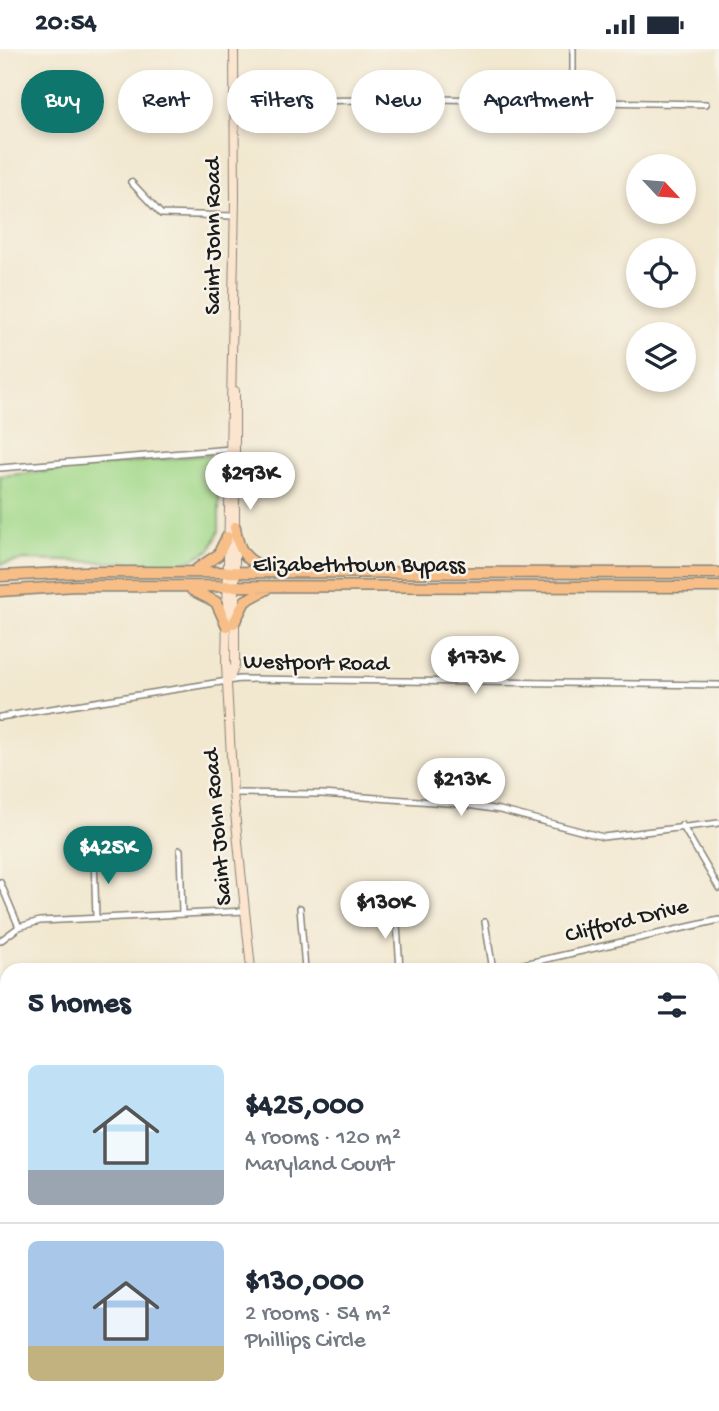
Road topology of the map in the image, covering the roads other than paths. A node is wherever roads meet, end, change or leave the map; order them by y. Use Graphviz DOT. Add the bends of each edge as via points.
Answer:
graph roads {
  1 [pos="234,49"];
  2 [pos="573,49"];
  3 [pos="234,70"];
  4 [pos="573,70"];
  5 [pos="459,99"];
  6 [pos="337,100"];
  7 [pos="616,103"];
  8 [pos="706,104"];
  9 [pos="234,133"];
  10 [pos="131,182"];
  11 [pos="234,216"];
  12 [pos="232,448"];
  13 [pos="0,468"];
  14 [pos="235,527"];
  15 [pos="227,537"];
  16 [pos="168,572"];
  17 [pos="230,572"];
  18 [pos="282,572"];
  19 [pos="719,573"];
  20 [pos="0,576"];
  21 [pos="168,586"];
  22 [pos="282,586"];
  23 [pos="231,587"];
  24 [pos="719,587"];
  25 [pos="0,591"];
  26 [pos="231,625"];
  27 [pos="229,681"];
  28 [pos="719,685"];
  29 [pos="0,717"];
  30 [pos="233,793"];
  31 [pos="719,823"];
  32 [pos="682,825"];
  33 [pos="180,850"];
  34 [pos="94,856"];
  35 [pos="0,882"];
  36 [pos="719,888"];
  37 [pos="300,908"];
  38 [pos="396,910"];
  39 [pos="245,911"];
  40 [pos="182,914"];
  41 [pos="96,917"];
  42 [pos="719,920"];
  43 [pos="485,922"];
  44 [pos="19,927"];
  45 [pos="0,941"];
  46 [pos="250,963"];
  47 [pos="305,963"];
  48 [pos="400,963"];
  49 [pos="492,963"];
  50 [pos="529,963"];
  1 -- 3 [label="street, Saint John Road"];
  2 -- 4 [label="street"];
  5 -- 6 [label="street"];
  7 -- 8 [label="street"];
  9 -- 11 [label="street, Saint John Road"];
  10 -- 11 [label="street" via="162,214"];
  11 -- 12 [label="street, Saint John Road"];
  12 -- 13 [label="street"];
  12 -- 14 [label="street, Saint John Road"];
  12 -- 15 [label="street, Saint John Road"];
  14 -- 17 [label="street, Saint John Road"];
  14 -- 18 [label="highway" via="237,545 246,558"];
  15 -- 16 [label="highway" via="218,555 206,565"];
  15 -- 17 [label="street, Saint John Road"];
  16 -- 17 [label="highway, Elizabethtown Bypass"];
  16 -- 20 [label="highway, Elizabethtown Bypass"];
  17 -- 18 [label="highway, Elizabethtown Bypass"];
  17 -- 23 [label="street, Saint John Road"];
  18 -- 19 [label="highway, Elizabethtown Bypass"];
  21 -- 23 [label="highway, Elizabethtown Bypass"];
  21 -- 25 [label="highway, Elizabethtown Bypass"];
  21 -- 26 [label="highway" via="210,597"];
  22 -- 23 [label="highway, Elizabethtown Bypass"];
  22 -- 24 [label="highway, Elizabethtown Bypass"];
  22 -- 26 [label="highway" via="251,596"];
  23 -- 26 [label="street, Saint John Road"];
  26 -- 27 [label="street, Saint John Road" via="235,665"];
  27 -- 28 [label="street, Westport Road"];
  27 -- 29 [label="street, Westport Road"];
  27 -- 30 [label="street, Saint John Road"];
  30 -- 32 [label="street" via="461,804 603,837"];
  30 -- 39 [label="street, Saint John Road"];
  31 -- 32 [label="street"];
  32 -- 36 [label="street"];
  33 -- 40 [label="street"];
  34 -- 41 [label="street"];
  35 -- 44 [label="street"];
  37 -- 47 [label="street"];
  38 -- 48 [label="street"];
  39 -- 40 [label="street"];
  39 -- 46 [label="street, Saint John Road"];
  40 -- 41 [label="street"];
  41 -- 44 [label="street"];
  42 -- 50 [label="street, Clifford Drive"];
  43 -- 49 [label="street"];
  44 -- 45 [label="street"];
}
